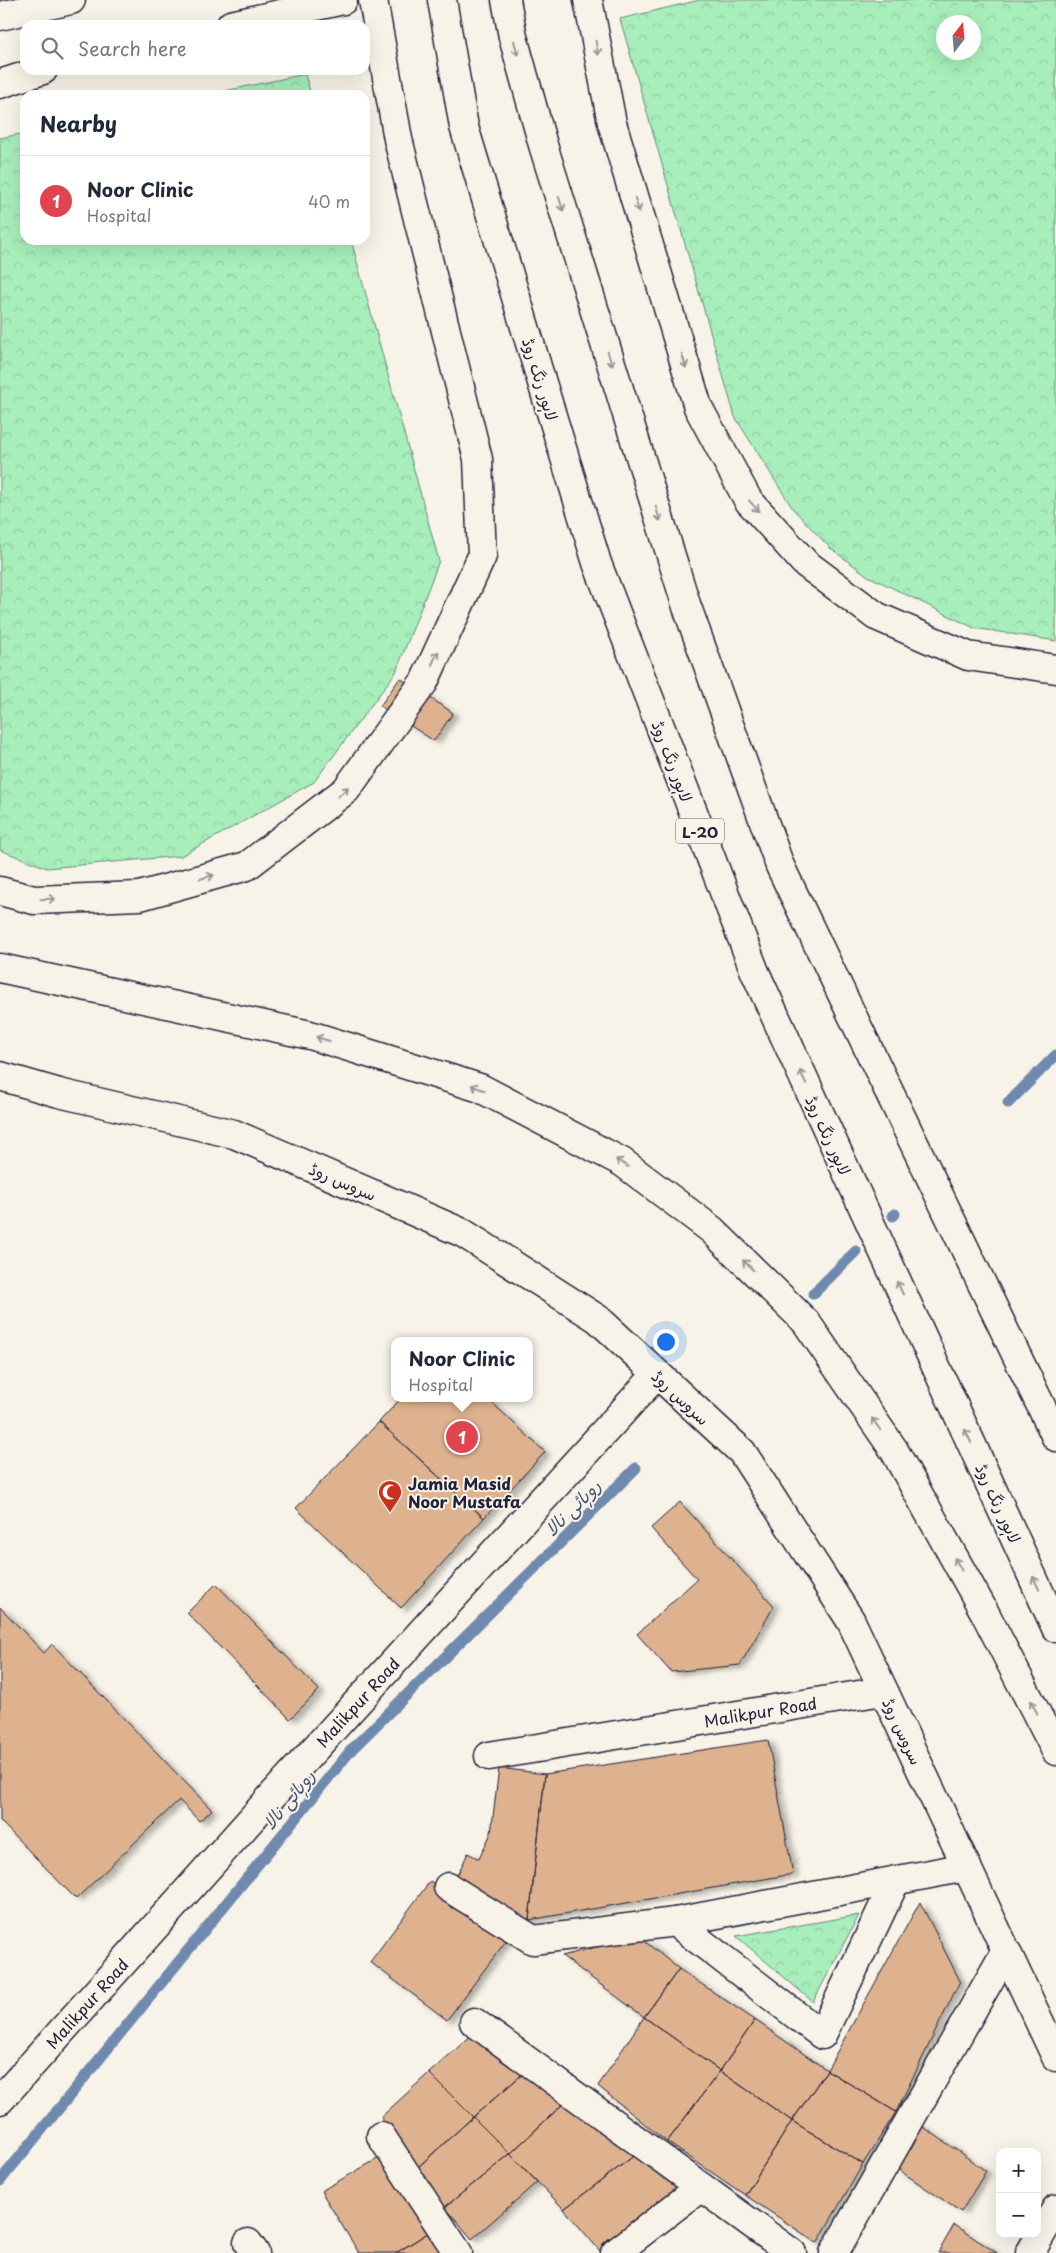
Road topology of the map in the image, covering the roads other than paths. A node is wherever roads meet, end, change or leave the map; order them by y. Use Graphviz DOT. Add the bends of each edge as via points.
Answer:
graph roads {
  1 [pos="71,0"];
  2 [pos="343,0"];
  3 [pos="373,0"];
  4 [pos="442,0"];
  5 [pos="506,0"];
  6 [pos="588,0"];
  7 [pos="0,16"];
  8 [pos="253,20"];
  9 [pos="20,66"];
  10 [pos="0,70"];
  11 [pos="28,75"];
  12 [pos="0,84"];
  13 [pos="1056,669"];
  14 [pos="0,891"];
  15 [pos="0,968"];
  16 [pos="0,1076"];
  17 [pos="657,1374"];
  18 [pos="1056,1437"];
  19 [pos="1056,1628"];
  20 [pos="884,1691"];
  21 [pos="1056,1751"];
  22 [pos="489,1756"];
  23 [pos="967,1866"];
  24 [pos="896,1880"];
  25 [pos="448,1887"];
  26 [pos="675,1922"];
  27 [pos="1006,1952"];
  28 [pos="474,2022"];
  29 [pos="1056,2057"];
  30 [pos="0,2100"];
  31 [pos="381,2136"];
  32 [pos="702,2187"];
  33 [pos="1056,2209"];
  34 [pos="631,2249"];
  35 [pos="458,2253"];
  36 [pos="792,2253"];
  37 [pos="834,2253"];
  38 [pos="1030,2253"];
  1 -- 7 [label="main road"];
  2 -- 8 [label="main road"];
  14 -- 3 [label="main road, one-way" via="34,900 140,896 247,866 346,790 424,682 482,556 478,459 398,139"];
  19 -- 4 [label="main road, لاہور رنگ روڈ / L-20, one-way" via="755,972 597,563 464,127"];
  5 -- 18 [label="main road, one-way" via="543,145 687,607 780,866"];
  6 -- 13 [label="main road, one-way" via="612,123 698,407 748,500 805,563 876,616 968,656"];
  9 -- 10 [label="main road"];
  11 -- 12 [label="main road"];
  21 -- 15 [label="main road, one-way" via="985,1613 894,1450 806,1322 712,1230 622,1162 480,1088 320,1038"];
  16 -- 17 [label="main road, سروس روڈ" via="234,1134 463,1233 598,1319"];
  17 -- 20 [label="main road, سروس روڈ" via="742,1452 851,1621"];
  17 -- 30 [label="main road, Malikpur Road"];
  20 -- 22 [label="main road, Malikpur Road"];
  20 -- 23 [label="main road, سروس روڈ"];
  23 -- 24 [label="main road"];
  23 -- 27 [label="main road, سروس روڈ"];
  24 -- 26 [label="main road"];
  24 -- 26 [label="main road" via="822,2036"];
  25 -- 26 [label="main road" via="533,1940"];
  27 -- 29 [label="main road, سروس روڈ"];
  27 -- 37 [label="main road"];
  28 -- 32 [label="main road"];
  31 -- 35 [label="main road"];
  32 -- 34 [label="main road"];
  32 -- 36 [label="main road"];
  33 -- 38 [label="main road"];
}
